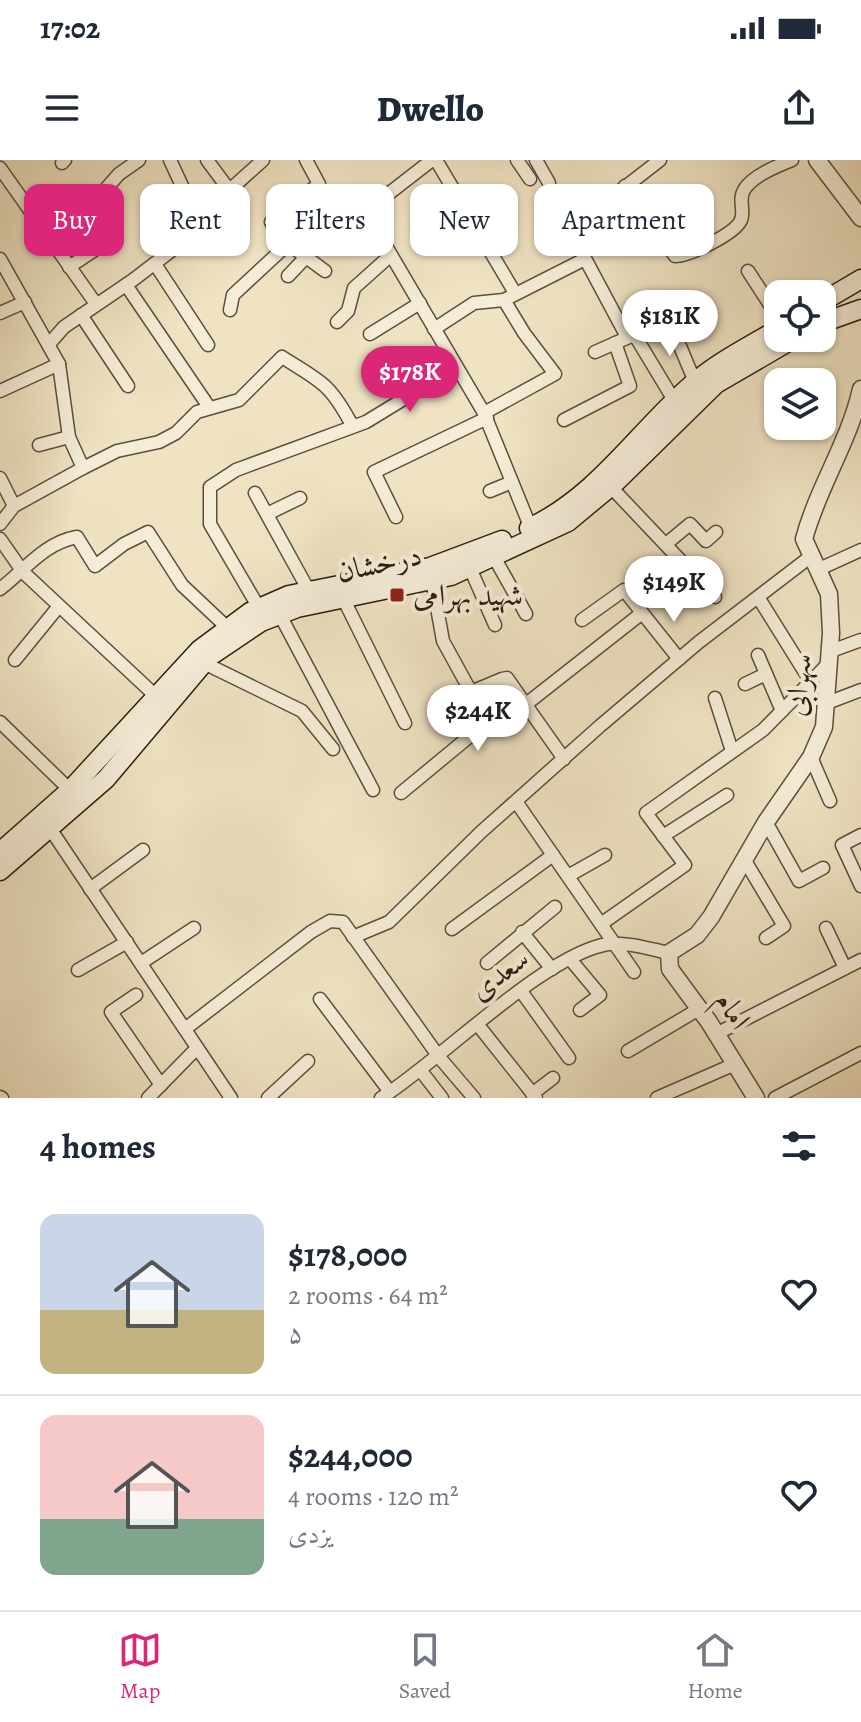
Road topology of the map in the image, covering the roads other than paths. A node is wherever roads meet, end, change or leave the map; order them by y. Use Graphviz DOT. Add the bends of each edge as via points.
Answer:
graph roads {
  1 [pos="139,160"];
  2 [pos="170,160"];
  3 [pos="207,160"];
  4 [pos="263,160"];
  5 [pos="306,160"];
  6 [pos="434,160"];
  7 [pos="517,160"];
  8 [pos="536,160"];
  9 [pos="660,160"];
  10 [pos="792,160"];
  11 [pos="817,160"];
  12 [pos="828,160"];
  13 [pos="0,168"];
  14 [pos="530,179"];
  15 [pos="549,183"];
  16 [pos="110,184"];
  17 [pos="181,184"];
  18 [pos="225,184"];
  19 [pos="237,184"];
  20 [pos="319,184"];
  21 [pos="450,184"];
  22 [pos="628,184"];
  23 [pos="394,190"];
  24 [pos="861,202"];
  25 [pos="861,218"];
  26 [pos="714,240"];
  27 [pos="86,256"];
  28 [pos="165,256"];
  29 [pos="275,256"];
  30 [pos="307,256"];
  31 [pos="390,256"];
  32 [pos="392,256"];
  33 [pos="491,256"];
  34 [pos="581,256"];
  35 [pos="0,259"];
  36 [pos="583,260"];
  37 [pos="155,264"];
  38 [pos="69,267"];
  39 [pos="325,271"];
  40 [pos="748,271"];
  41 [pos="288,276"];
  42 [pos="861,280"];
  43 [pos="126,285"];
  44 [pos="836,294"];
  45 [pos="510,296"];
  46 [pos="764,296"];
  47 [pos="861,297"];
  48 [pos="25,302"];
  49 [pos="420,303"];
  50 [pos="695,303"];
  51 [pos="96,304"];
  52 [pos="861,309"];
  53 [pos="230,310"];
  54 [pos="0,313"];
  55 [pos="81,315"];
  56 [pos="836,318"];
  57 [pos="337,322"];
  58 [pos="661,323"];
  59 [pos="434,329"];
  60 [pos="370,334"];
  61 [pos="764,337"];
  62 [pos="625,338"];
  63 [pos="49,344"];
  64 [pos="208,345"];
  65 [pos="595,352"];
  66 [pos="771,352"];
  67 [pos="59,364"];
  68 [pos="456,367"];
  69 [pos="695,382"];
  70 [pos="128,386"];
  71 [pos="861,389"];
  72 [pos="0,391"];
  73 [pos="675,402"];
  74 [pos="209,407"];
  75 [pos="485,415"];
  76 [pos="564,420"];
  77 [pos="352,425"];
  78 [pos="69,437"];
  79 [pos="39,445"];
  80 [pos="83,468"];
  81 [pos="0,478"];
  82 [pos="512,482"];
  83 [pos="610,486"];
  84 [pos="490,491"];
  85 [pos="255,493"];
  86 [pos="300,498"];
  87 [pos="14,506"];
  88 [pos="267,514"];
  89 [pos="396,517"];
  90 [pos="1,521"];
  91 [pos="532,532"];
  92 [pos="716,532"];
  93 [pos="0,539"];
  94 [pos="666,544"];
  95 [pos="861,550"];
  96 [pos="494,557"];
  97 [pos="813,563"];
  98 [pos="688,567"];
  99 [pos="470,568"];
  100 [pos="23,572"];
  101 [pos="432,580"];
  102 [pos="0,589"];
  103 [pos="309,591"];
  104 [pos="665,591"];
  105 [pos="715,597"];
  106 [pos="758,597"];
  107 [pos="344,600"];
  108 [pos="59,606"];
  109 [pos="259,608"];
  110 [pos="642,613"];
  111 [pos="526,614"];
  112 [pos="280,615"];
  113 [pos="582,620"];
  114 [pos="495,625"];
  115 [pos="233,633"];
  116 [pos="861,640"];
  117 [pos="758,655"];
  118 [pos="830,656"];
  119 [pos="679,659"];
  120 [pos="15,660"];
  121 [pos="204,663"];
  122 [pos="766,674"];
  123 [pos="811,682"];
  124 [pos="745,684"];
  125 [pos="861,690"];
  126 [pos="471,692"];
  127 [pos="715,698"];
  128 [pos="162,701"];
  129 [pos="827,703"];
  130 [pos="525,705"];
  131 [pos="782,711"];
  132 [pos="0,722"];
  133 [pos="405,723"];
  134 [pos="333,749"];
  135 [pos="732,751"];
  136 [pos="811,757"];
  137 [pos="564,759"];
  138 [pos="70,790"];
  139 [pos="373,790"];
  140 [pos="401,793"];
  141 [pos="727,795"];
  142 [pos="830,801"];
  143 [pos="517,803"];
  144 [pos="766,822"];
  145 [pos="51,830"];
  146 [pos="861,835"];
  147 [pos="663,836"];
  148 [pos="143,850"];
  149 [pos="0,852"];
  150 [pos="553,855"];
  151 [pos="605,855"];
  152 [pos="744,859"];
  153 [pos="823,868"];
  154 [pos="0,871"];
  155 [pos="568,876"];
  156 [pos="861,886"];
  157 [pos="90,889"];
  158 [pos="555,907"];
  159 [pos="601,924"];
  160 [pos="194,928"];
  161 [pos="826,928"];
  162 [pos="452,929"];
  163 [pos="522,932"];
  164 [pos="353,937"];
  165 [pos="766,938"];
  166 [pos="127,942"];
  167 [pos="615,944"];
  168 [pos="669,953"];
  169 [pos="570,959"];
  170 [pos="861,960"];
  171 [pos="141,963"];
  172 [pos="487,963"];
  173 [pos="845,968"];
  174 [pos="552,969"];
  175 [pos="78,970"];
  176 [pos="634,972"];
  177 [pos="521,991"];
  178 [pos="136,995"];
  179 [pos="320,999"];
  180 [pos="699,1009"];
  181 [pos="580,1010"];
  182 [pos="478,1025"];
  183 [pos="185,1029"];
  184 [pos="716,1034"];
  185 [pos="197,1048"];
  186 [pos="628,1051"];
  187 [pos="861,1053"];
  188 [pos="439,1057"];
  189 [pos="569,1058"];
  190 [pos="308,1061"];
  191 [pos="735,1064"];
  192 [pos="421,1071"];
  193 [pos="553,1078"];
  194 [pos="161,1085"];
  195 [pos="386,1095"];
  196 [pos="534,1096"];
  197 [pos="148,1098"];
  198 [pos="231,1098"];
  199 [pos="268,1098"];
  200 [pos="442,1098"];
  201 [pos="474,1098"];
  202 [pos="657,1098"];
  203 [pos="756,1098"];
  204 [pos="775,1098"];
  1 -- 16 [label="street"];
  2 -- 17 [label="street"];
  3 -- 18 [label="street"];
  4 -- 19 [label="street"];
  5 -- 20 [label="street"];
  6 -- 21 [label="street"];
  6 -- 23 [label="street"];
  7 -- 14 [label="street"];
  8 -- 15 [label="street"];
  9 -- 22 [label="street"];
  10 -- 26 [label="street" via="746,187 737,228"];
  11 -- 25 [label="street"];
  12 -- 24 [label="street"];
  13 -- 38 [label="street"];
  27 -- 38 [label="street"];
  28 -- 37 [label="street"];
  29 -- 53 [label="street" via="233,295"];
  30 -- 39 [label="street"];
  30 -- 41 [label="street"];
  31 -- 57 [label="street" via="354,288 348,311"];
  32 -- 49 [label="street"];
  33 -- 45 [label="street"];
  34 -- 36 [label="street"];
  35 -- 48 [label="street"];
  36 -- 45 [label="street"];
  36 -- 62 [label="street"];
  37 -- 43 [label="street"];
  37 -- 64 [label="street"];
  38 -- 51 [label="street"];
  40 -- 46 [label="street"];
  42 -- 44 [label="main road"];
  42 -- 47 [label="main road"];
  43 -- 51 [label="street"];
  43 -- 74 [label="street"];
  45 -- 59 [label="street" via="474,303"];
  45 -- 75 [label="street" via="524,333 555,374"];
  48 -- 54 [label="street"];
  48 -- 63 [label="street"];
  49 -- 59 [label="street"];
  49 -- 60 [label="street"];
  50 -- 58 [label="street"];
  51 -- 55 [label="street"];
  52 -- 56 [label="main road"];
  55 -- 63 [label="street"];
  55 -- 70 [label="street"];
  58 -- 62 [label="street"];
  58 -- 69 [label="street" via="674,332"];
  59 -- 68 [label="street"];
  61 -- 69 [label="main road, درخشان"];
  62 -- 65 [label="street"];
  62 -- 73 [label="street"];
  62 -- 76 [label="street" via="630,386"];
  63 -- 67 [label="street"];
  66 -- 83 [label="main road, درخشان" via="716,384"];
  67 -- 72 [label="street"];
  67 -- 78 [label="street"];
  68 -- 75 [label="street"];
  68 -- 77 [label="street" via="366,422"];
  69 -- 73 [label="main road, درخشان"];
  71 -- 97 [label="street, سهرابی" via="855,415 811,513 804,539"];
  73 -- 91 [label="main road, درخشان" via="617,465"];
  74 -- 77 [label="street" via="239,400 282,357 320,377"];
  74 -- 80 [label="street" via="159,442 117,451"];
  75 -- 82 [label="street"];
  75 -- 89 [label="street" via="374,472"];
  77 -- 109 [label="street" via="236,470 210,487 210,524"];
  78 -- 79 [label="street"];
  78 -- 80 [label="street"];
  80 -- 87 [label="street"];
  81 -- 87 [label="street"];
  82 -- 84 [label="street"];
  82 -- 91 [label="street"];
  83 -- 91 [label="main road, درخشان" via="568,522"];
  83 -- 94 [label="street"];
  85 -- 88 [label="street"];
  86 -- 88 [label="street"];
  87 -- 90 [label="street"];
  88 -- 103 [label="street"];
  91 -- 96 [label="main road, درخشان"];
  91 -- 103 [label="main road, درخشان" via="430,567"];
  92 -- 94 [label="street" via="706,541 690,524"];
  93 -- 100 [label="street"];
  94 -- 98 [label="street"];
  95 -- 97 [label="street"];
  96 -- 99 [label="main road, درخشان"];
  96 -- 111 [label="street"];
  97 -- 106 [label="street"];
  97 -- 118 [label="street, سهرابی" via="829,594"];
  98 -- 104 [label="street"];
  98 -- 105 [label="street"];
  99 -- 101 [label="main road, درخشان"];
  99 -- 114 [label="street"];
  100 -- 102 [label="street"];
  100 -- 108 [label="street"];
  100 -- 115 [label="street" via="60,540 77,537 95,566 148,532 182,585"];
  101 -- 107 [label="main road, درخشان"];
  101 -- 126 [label="street" via="443,641"];
  103 -- 109 [label="main road, درخشان"];
  106 -- 119 [label="street"];
  106 -- 123 [label="street"];
  107 -- 112 [label="main road, درخشان"];
  107 -- 133 [label="street"];
  108 -- 120 [label="street"];
  108 -- 128 [label="street"];
  109 -- 115 [label="main road, درخشان"];
  110 -- 113 [label="street" via="624,590"];
  110 -- 119 [label="street"];
  110 -- 130 [label="street"];
  112 -- 115 [label="main road, درخشان"];
  112 -- 139 [label="street"];
  115 -- 121 [label="main road, درخشان"];
  115 -- 128 [label="main road, درخشان" via="199,650"];
  116 -- 118 [label="street"];
  117 -- 122 [label="street"];
  118 -- 123 [label="street"];
  118 -- 129 [label="street, سهرابی"];
  119 -- 137 [label="street"];
  121 -- 128 [label="main road, درخشان"];
  121 -- 134 [label="street" via="302,711"];
  122 -- 124 [label="street"];
  122 -- 131 [label="street"];
  123 -- 131 [label="street"];
  125 -- 129 [label="street"];
  126 -- 130 [label="street" via="507,678"];
  126 -- 140 [label="street" via="453,708 470,736"];
  127 -- 135 [label="street"];
  128 -- 138 [label="main road, درخشان"];
  128 -- 145 [label="main road, درخشان" via="106,779"];
  129 -- 136 [label="street, سهرابی"];
  130 -- 137 [label="street"];
  131 -- 135 [label="street"];
  132 -- 138 [label="street"];
  135 -- 147 [label="street" via="646,813"];
  136 -- 142 [label="street"];
  136 -- 144 [label="street, سهرابی"];
  137 -- 143 [label="street"];
  138 -- 149 [label="main road, درخشان"];
  141 -- 147 [label="street"];
  143 -- 150 [label="street"];
  143 -- 164 [label="street" via="389,922"];
  144 -- 152 [label="street, سهرابی"];
  144 -- 153 [label="street" via="799,881"];
  145 -- 154 [label="main road, درخشان"];
  145 -- 157 [label="street"];
  146 -- 156 [label="street" via="842,845"];
  147 -- 159 [label="street" via="685,865"];
  148 -- 157 [label="street"];
  150 -- 155 [label="street"];
  150 -- 162 [label="street"];
  151 -- 155 [label="street"];
  152 -- 165 [label="street" via="784,926"];
  152 -- 168 [label="street, سهرابی" via="697,935"];
  155 -- 159 [label="street"];
  157 -- 166 [label="street"];
  158 -- 163 [label="street"];
  159 -- 167 [label="street"];
  160 -- 171 [label="street"];
  161 -- 173 [label="street"];
  163 -- 172 [label="street"];
  163 -- 174 [label="street"];
  164 -- 183 [label="street" via="343,922 330,921"];
  164 -- 188 [label="street"];
  166 -- 171 [label="street"];
  166 -- 175 [label="street"];
  167 -- 168 [label="street, سعدی"];
  167 -- 169 [label="street, سعدی"];
  167 -- 176 [label="street"];
  168 -- 180 [label="street, امام" via="670,969"];
  169 -- 174 [label="street, سعدی"];
  169 -- 181 [label="street" via="600,995"];
  170 -- 173 [label="street"];
  171 -- 183 [label="street"];
  173 -- 184 [label="street"];
  174 -- 177 [label="street, سعدی"];
  177 -- 182 [label="street, سعدی"];
  177 -- 189 [label="street"];
  178 -- 194 [label="street" via="111,1012"];
  179 -- 195 [label="street"];
  180 -- 184 [label="street, امام"];
  180 -- 186 [label="street"];
  182 -- 188 [label="street, سعدی"];
  182 -- 196 [label="street"];
  183 -- 185 [label="street"];
  184 -- 191 [label="street, امام"];
  185 -- 194 [label="street"];
  185 -- 198 [label="street"];
  187 -- 204 [label="street"];
  188 -- 192 [label="street, سعدی"];
  188 -- 201 [label="street"];
  190 -- 199 [label="street"];
  191 -- 202 [label="street"];
  191 -- 203 [label="street, امام"];
  192 -- 195 [label="street, سعدی"];
  192 -- 200 [label="street"];
  193 -- 196 [label="street"];
  194 -- 197 [label="street"];
}
